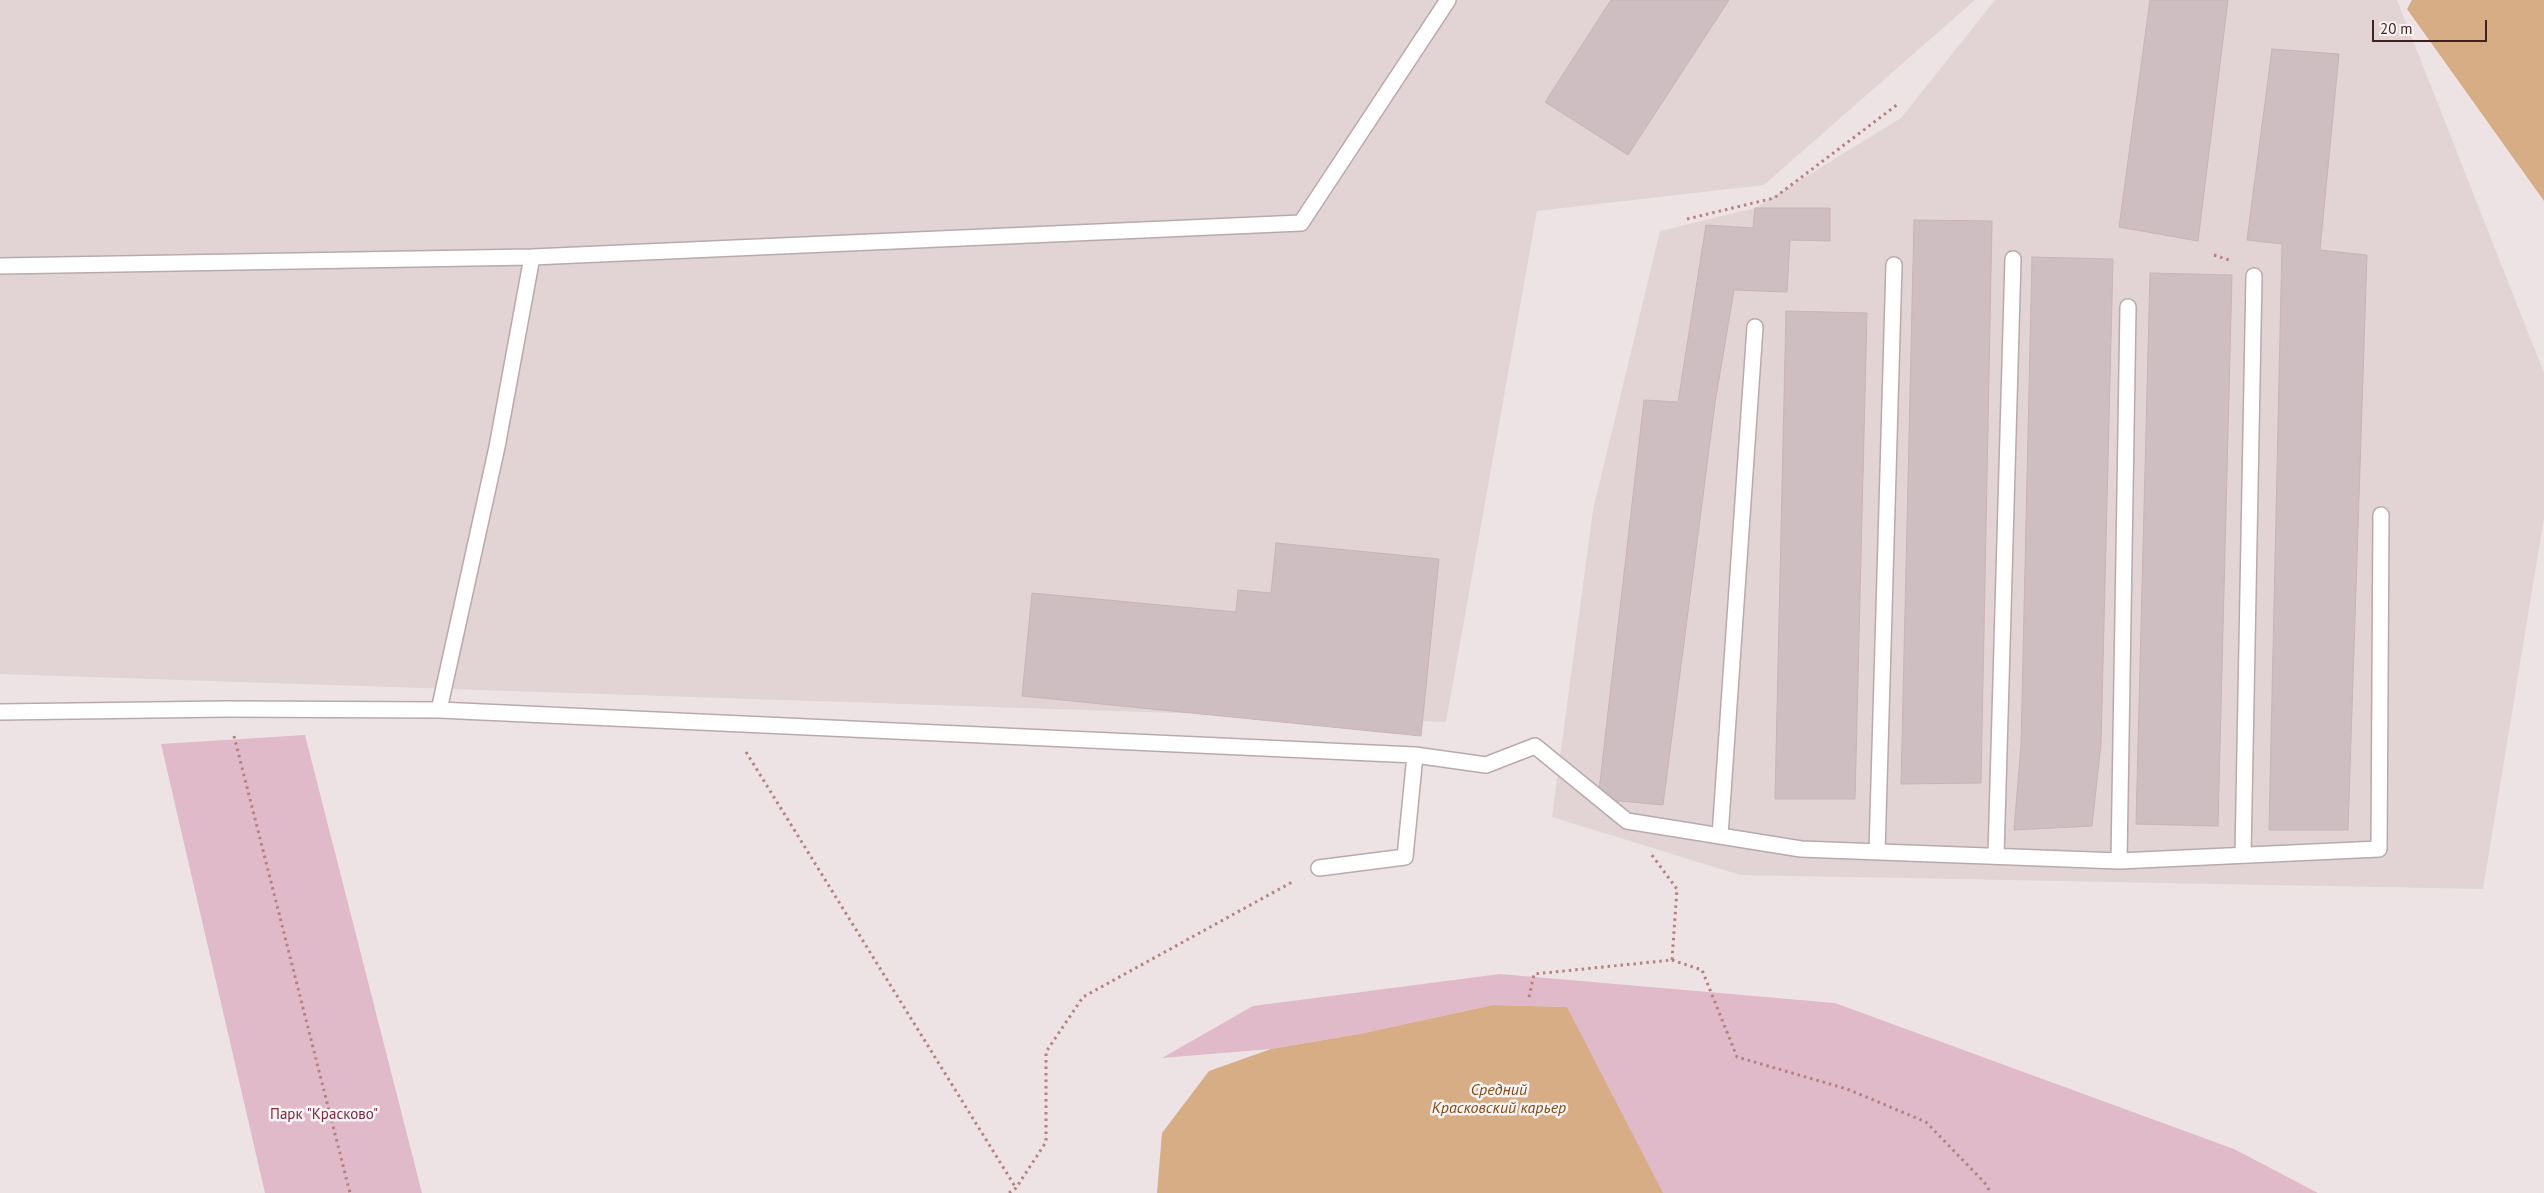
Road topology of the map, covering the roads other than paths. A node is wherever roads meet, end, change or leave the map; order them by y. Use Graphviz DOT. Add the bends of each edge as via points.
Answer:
graph roads {
  1 [pos="1448,0"];
  2 [pos="532,257"];
  3 [pos="2013,259"];
  4 [pos="1894,265"];
  5 [pos="0,266"];
  6 [pos="2254,276"];
  7 [pos="2128,307"];
  8 [pos="1754,327"];
  9 [pos="2381,515"];
  10 [pos="439,710"];
  11 [pos="0,712"];
  12 [pos="1415,755"];
  13 [pos="1720,836"];
  14 [pos="1876,852"];
  15 [pos="2243,855"];
  16 [pos="1996,856"];
  17 [pos="2119,861"];
  18 [pos="1319,868"];
  1 -- 2 [label="lane" via="1301,224"];
  2 -- 5 [label="lane"];
  2 -- 10 [label="lane" via="497,447"];
  3 -- 16 [label="lane"];
  4 -- 14 [label="lane"];
  6 -- 15 [label="lane"];
  7 -- 17 [label="lane"];
  8 -- 13 [label="lane"];
  9 -- 15 [label="lane" via="2379,848"];
  10 -- 11 [label="lane"];
  10 -- 12 [label="lane"];
  12 -- 13 [label="lane" via="1486,765 1535,746 1627,821"];
  12 -- 18 [label="lane" via="1405,858"];
  13 -- 14 [label="lane" via="1802,849"];
  14 -- 16 [label="lane"];
  15 -- 17 [label="lane"];
  16 -- 17 [label="lane"];
}
